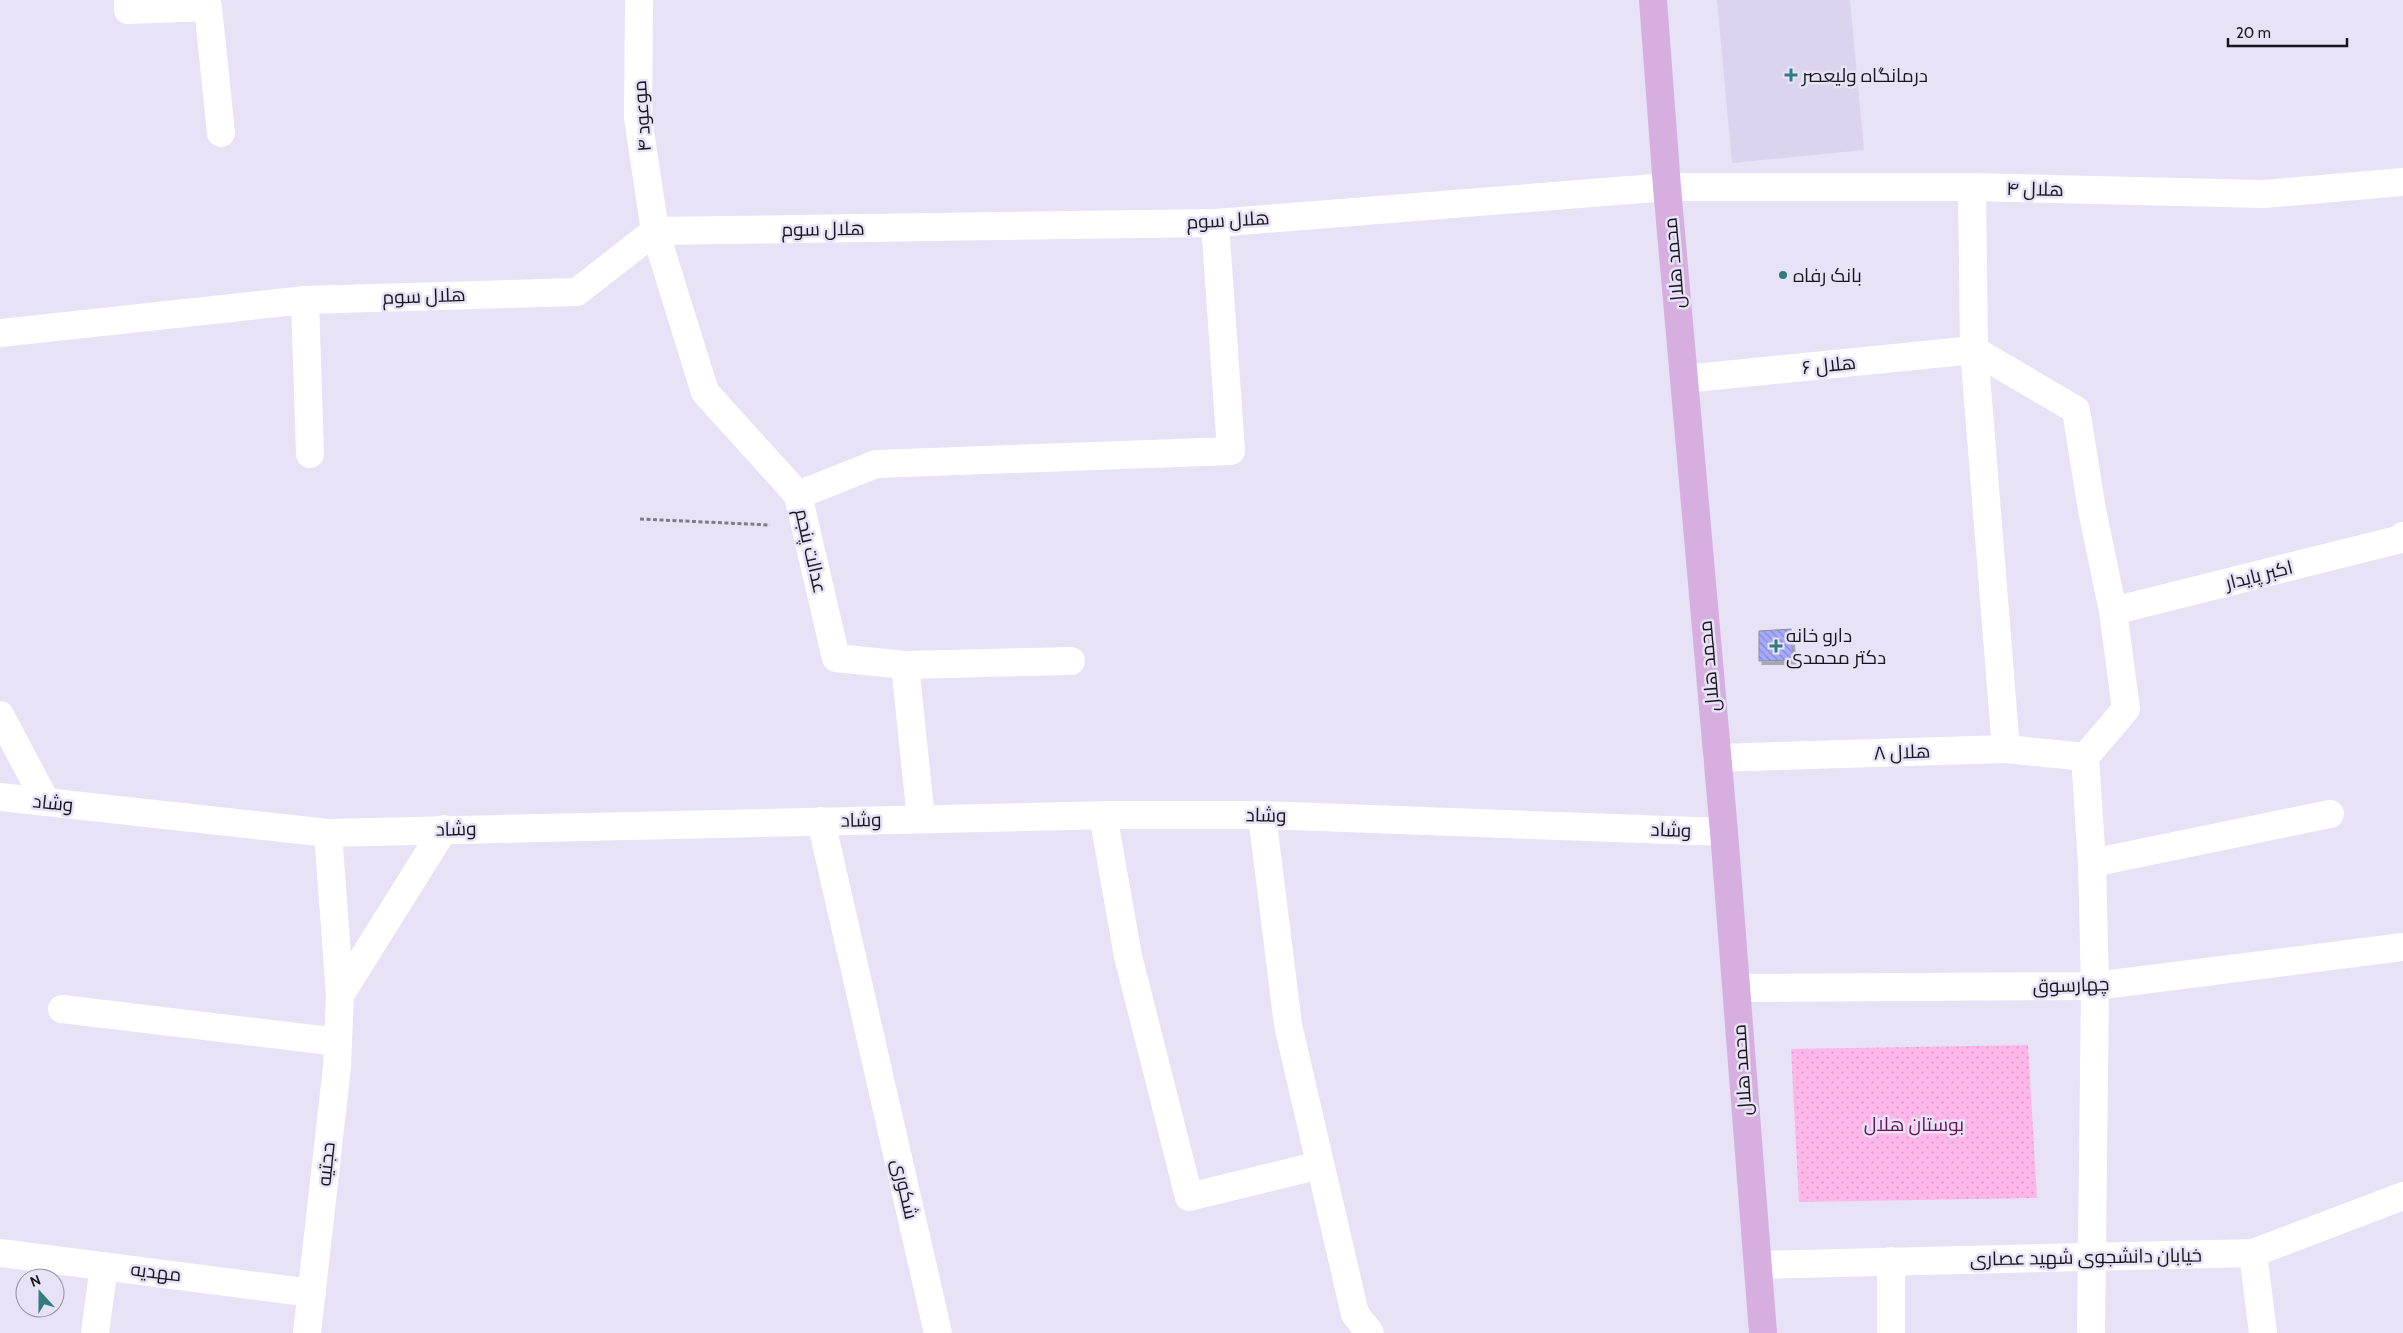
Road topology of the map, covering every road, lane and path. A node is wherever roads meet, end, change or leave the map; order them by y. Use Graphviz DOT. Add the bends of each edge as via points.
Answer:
graph roads {
  1 [pos="128,0"];
  2 [pos="639,0"];
  3 [pos="1653,0"];
  4 [pos="221,133"];
  5 [pos="2403,182"];
  6 [pos="1667,187"];
  7 [pos="1972,187"];
  8 [pos="1215,223"];
  9 [pos="655,231"];
  10 [pos="305,300"];
  11 [pos="0,333"];
  12 [pos="1974,350"];
  13 [pos="1684,380"];
  14 [pos="310,454"];
  15 [pos="798,495"];
  16 [pos="640,519"];
  17 [pos="806,526"];
  18 [pos="2403,536"];
  19 [pos="2113,612"];
  20 [pos="1071,660"];
  21 [pos="905,665"];
  22 [pos="0,715"];
  23 [pos="2006,749"];
  24 [pos="1717,758"];
  25 [pos="2086,758"];
  26 [pos="0,797"];
  27 [pos="46,802"];
  28 [pos="2330,814"];
  29 [pos="1103,815"];
  30 [pos="1262,815"];
  31 [pos="921,819"];
  32 [pos="822,821"];
  33 [pos="444,829"];
  34 [pos="1724,832"];
  35 [pos="328,833"];
  36 [pos="2092,863"];
  37 [pos="2403,948"];
  38 [pos="2095,986"];
  39 [pos="1736,988"];
  40 [pos="340,995"];
  41 [pos="62,1009"];
  42 [pos="338,1042"];
  43 [pos="1320,1165"];
  44 [pos="2403,1196"];
  45 [pos="0,1252"];
  46 [pos="2253,1253"];
  47 [pos="2091,1257"];
  48 [pos="1891,1261"];
  49 [pos="1758,1265"];
  50 [pos="104,1266"];
  51 [pos="312,1292"];
  52 [pos="95,1333"];
  53 [pos="307,1333"];
  54 [pos="938,1333"];
  55 [pos="1370,1333"];
  56 [pos="1763,1333"];
  57 [pos="1891,1333"];
  58 [pos="2091,1333"];
  59 [pos="2262,1333"];
  1 -- 4 [label="street" via="128,10 208,7"];
  2 -- 9 [label="street, موعود ۴" via="638,118"];
  3 -- 6 [label="main road, محمد هلال"];
  5 -- 7 [label="street, هلال ۴" via="2264,194"];
  6 -- 7 [label="street, هلال ۴"];
  6 -- 8 [label="street, هلال سوم"];
  6 -- 13 [label="main road, محمد هلال"];
  7 -- 12 [label="street"];
  8 -- 9 [label="street, هلال سوم"];
  8 -- 15 [label="street" via="1231,450 876,464"];
  9 -- 10 [label="street, هلال سوم" via="576,292"];
  9 -- 15 [label="street, عدالت پنجم" via="705,392"];
  10 -- 11 [label="street, هلال سوم"];
  10 -- 14 [label="street"];
  12 -- 13 [label="street, هلال ۶"];
  12 -- 19 [label="street" via="2076,410"];
  12 -- 23 [label="street"];
  13 -- 24 [label="main road, محمد هلال"];
  15 -- 17 [label="street, عدالت پنجم"];
  16 -- 17 [label="path"];
  17 -- 21 [label="street, عدالت پنجم" via="836,658"];
  18 -- 19 [label="street, اکبر پایدار"];
  19 -- 25 [label="street" via="2126,709"];
  20 -- 21 [label="street"];
  21 -- 31 [label="street"];
  22 -- 27 [label="street"];
  23 -- 24 [label="street, هلال ۸"];
  23 -- 25 [label="street, هلال ۸"];
  24 -- 34 [label="main road, محمد هلال"];
  25 -- 36 [label="street"];
  26 -- 27 [label="street, وشاد"];
  27 -- 35 [label="street, وشاد"];
  28 -- 36 [label="street"];
  29 -- 30 [label="street, وشاد"];
  29 -- 31 [label="street, وشاد"];
  29 -- 43 [label="street" via="1128,956 1189,1197"];
  30 -- 34 [label="street, وشاد"];
  30 -- 43 [label="street" via="1288,1025"];
  31 -- 32 [label="street, وشاد"];
  32 -- 33 [label="street, وشاد"];
  32 -- 54 [label="street, شکوری"];
  33 -- 35 [label="street, وشاد"];
  33 -- 40 [label="street, حجتیه"];
  34 -- 39 [label="main road, محمد هلال"];
  35 -- 40 [label="street, حجتیه"];
  36 -- 38 [label="street"];
  37 -- 38 [label="street, چهارسوق"];
  38 -- 39 [label="street, چهارسوق"];
  38 -- 47 [label="street"];
  39 -- 49 [label="main road, محمد هلال"];
  40 -- 42 [label="street, حجتیه"];
  41 -- 42 [label="street"];
  42 -- 51 [label="street, حجتیه"];
  43 -- 55 [label="street" via="1355,1314"];
  44 -- 46 [label="street, خیابان دانشجوی شهید عصاری"];
  45 -- 50 [label="street, مهدیه"];
  46 -- 47 [label="street, خیابان دانشجوی شهید عصاری"];
  46 -- 59 [label="street"];
  47 -- 48 [label="street, خیابان دانشجوی شهید عصاری"];
  47 -- 58 [label="street"];
  48 -- 49 [label="street, خیابان دانشجوی شهید عصاری"];
  48 -- 57 [label="street"];
  49 -- 56 [label="main road, محمد هلال"];
  50 -- 51 [label="street, مهدیه"];
  50 -- 52 [label="street"];
  51 -- 53 [label="street, حجتیه"];
}
